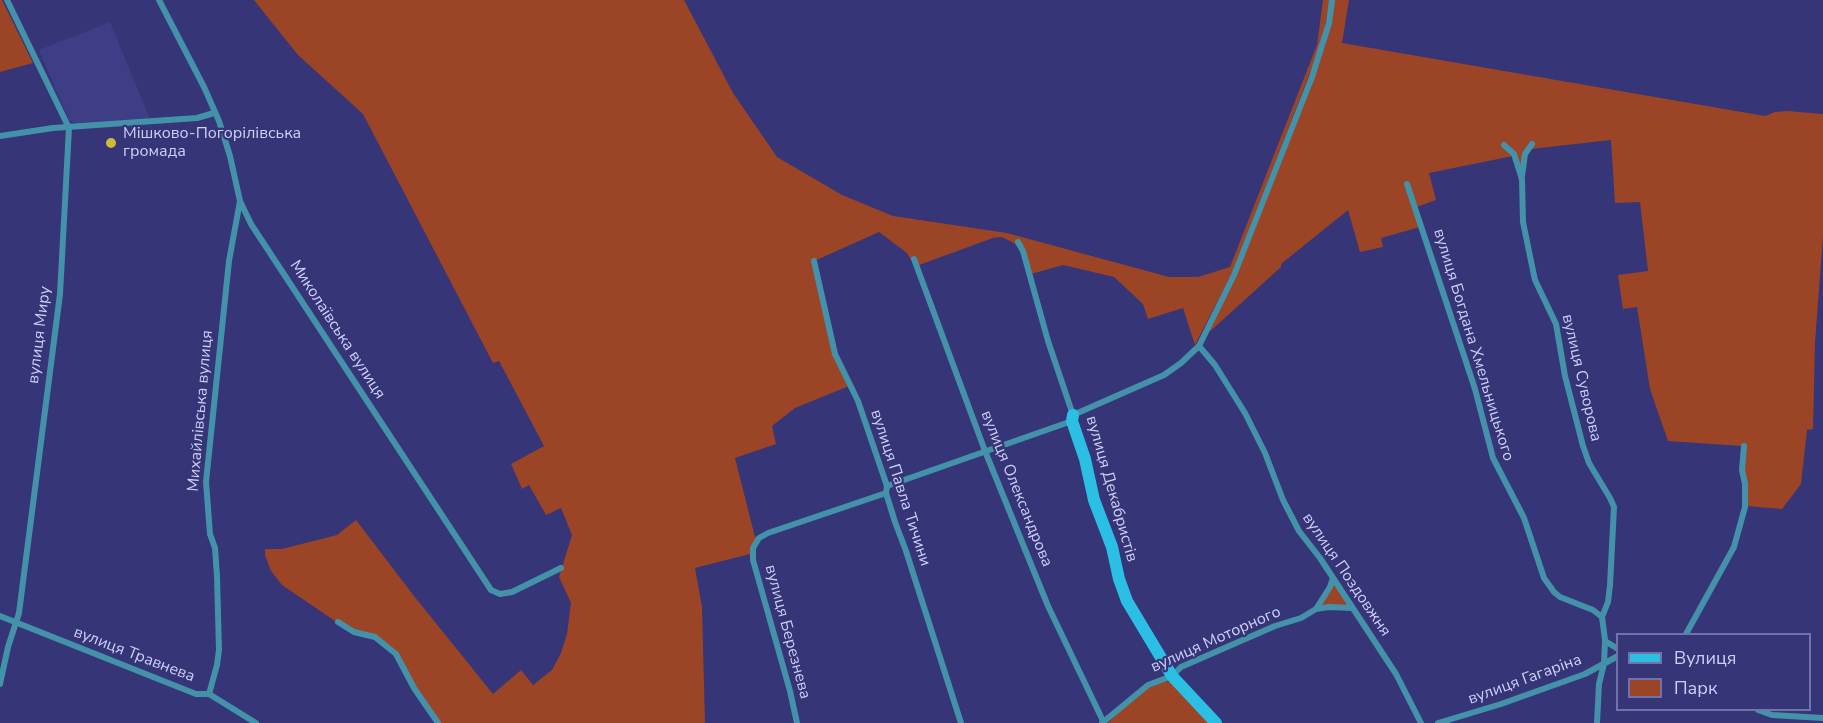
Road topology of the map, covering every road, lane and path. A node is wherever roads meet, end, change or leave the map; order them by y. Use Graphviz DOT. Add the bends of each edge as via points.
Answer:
graph roads {
  1 [pos="7,0"];
  2 [pos="159,0"];
  3 [pos="1332,0"];
  4 [pos="214,113"];
  5 [pos="69,128"];
  6 [pos="0,136"];
  7 [pos="1532,144"];
  8 [pos="1504,146"];
  9 [pos="1522,179"];
  10 [pos="1407,184"];
  11 [pos="240,201"];
  12 [pos="1018,242"];
  13 [pos="914,259"];
  14 [pos="814,261"];
  15 [pos="1199,346"];
  16 [pos="1072,418"];
  17 [pos="1744,446"];
  18 [pos="985,451"];
  19 [pos="886,490"];
  20 [pos="561,568"];
  21 [pos="1333,578"];
  22 [pos="1352,608"];
  23 [pos="1316,609"];
  24 [pos="0,616"];
  25 [pos="1602,617"];
  26 [pos="338,622"];
  27 [pos="16,623"];
  28 [pos="1687,633"];
  29 [pos="1605,640"];
  30 [pos="1616,648"];
  31 [pos="1616,657"];
  32 [pos="1604,664"];
  33 [pos="1172,676"];
  34 [pos="0,684"];
  35 [pos="209,694"];
  36 [pos="1761,711"];
  37 [pos="1823,718"];
  38 [pos="1103,722"];
  39 [pos="256,723"];
  40 [pos="438,723"];
  41 [pos="797,723"];
  42 [pos="961,723"];
  43 [pos="1216,723"];
  44 [pos="1421,723"];
  45 [pos="1438,723"];
  46 [pos="1597,723"];
  1 -- 5 [label="street, вулиця Миру"];
  2 -- 4 [label="street, Миколаївська вулиця"];
  3 -- 15 [label="street" via="1322,48 1304,100 1234,275"];
  4 -- 5 [label="street" via="197,118"];
  4 -- 11 [label="street, Миколаївська вулиця" via="230,156"];
  5 -- 6 [label="street"];
  5 -- 27 [label="street, вулиця Миру" via="60,294"];
  7 -- 9 [label="street, вулиця Суворова" via="1525,154"];
  8 -- 9 [label="street, вулиця Суворова" via="1514,154"];
  9 -- 25 [label="street, вулиця Суворова" via="1523,222 1535,280 1556,324 1564,376 1586,455 1614,507 1610,585"];
  10 -- 25 [label="street, вулиця Богдана Хмельницького" via="1478,397 1493,458 1524,518 1545,578 1560,597"];
  11 -- 20 [label="street, Миколаївська вулиця" via="260,238 491,590 500,594 512,592"];
  11 -- 35 [label="street, Михайлівська вулиця" via="229,261 206,482 210,534 215,548 219,650"];
  12 -- 16 [label="street, вулиця Декабристів"];
  13 -- 18 [label="street, вулиця Олександрова"];
  14 -- 19 [label="street, вулиця Павла Тичини" via="836,354 858,401"];
  15 -- 16 [label="street" via="1164,375"];
  15 -- 21 [label="street, вулиця Поздовжня" via="1245,413 1291,517"];
  16 -- 18 [label="street"];
  16 -- 33 [label="street, вулиця Декабристів" via="1127,601"];
  17 -- 28 [label="street" via="1745,507 1734,547"];
  18 -- 19 [label="street"];
  18 -- 38 [label="street, вулиця Олександрова" via="1048,606"];
  19 -- 41 [label="street, вулиця Березнева" via="768,533 753,548 753,561"];
  19 -- 42 [label="street, вулиця Павла Тичини"];
  21 -- 22 [label="street, вулиця Поздовжня"];
  21 -- 23 [label="street"];
  22 -- 23 [label="street, вулиця Моторного"];
  22 -- 44 [label="street, вулиця Поздовжня" via="1396,674"];
  23 -- 33 [label="street, вулиця Моторного" via="1181,667"];
  24 -- 27 [label="street, вулиця Травнева"];
  25 -- 29 [label="street, вулиця Суворова"];
  26 -- 40 [label="street" via="375,638 396,654"];
  27 -- 34 [label="street, вулиця Миру"];
  27 -- 35 [label="street, вулиця Травнева" via="196,694"];
  29 -- 30 [label="street"];
  29 -- 32 [label="street, вулиця Суворова"];
  31 -- 32 [label="street, вулиця Гагаріна"];
  32 -- 45 [label="street, вулиця Гагаріна" via="1501,704"];
  32 -- 46 [label="street, вулиця Суворова"];
  33 -- 38 [label="street, вулиця Моторного" via="1148,686"];
  33 -- 43 [label="street, вулиця Декабристів"];
  35 -- 39 [label="street, вулиця Травнева"];
  36 -- 37 [label="street"];
}
